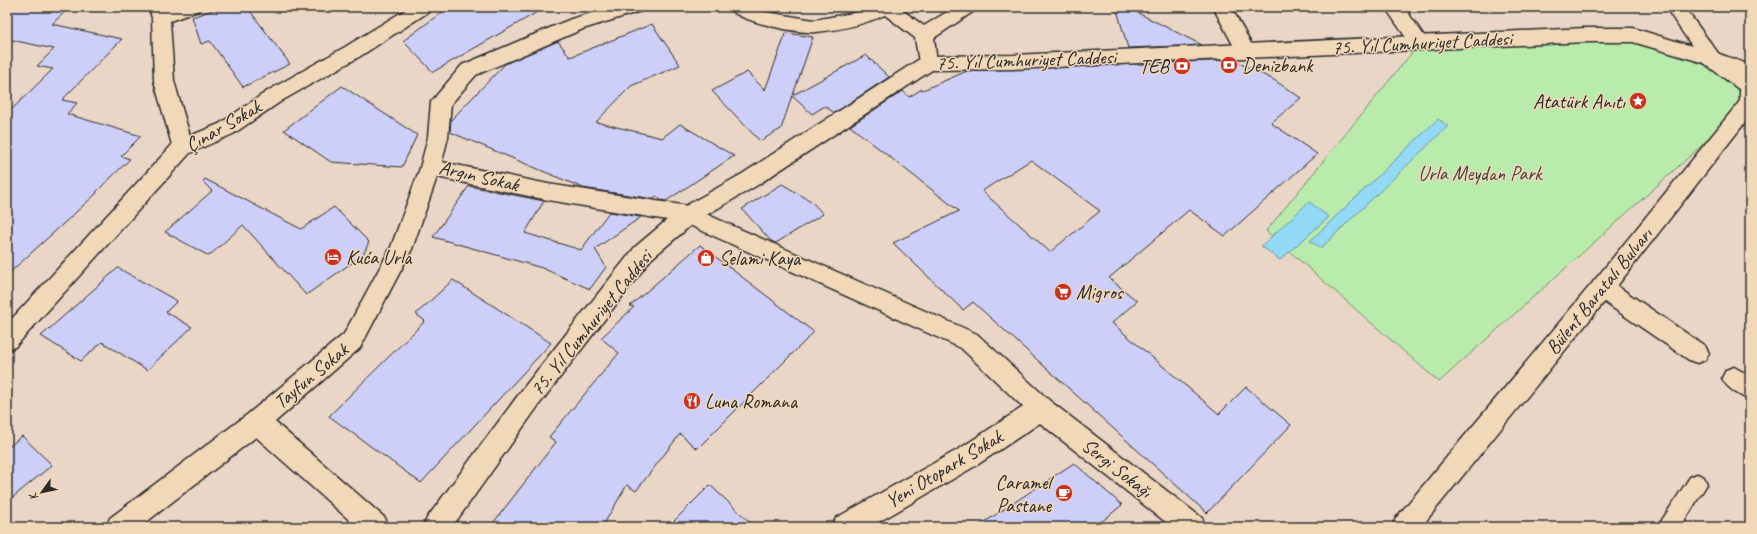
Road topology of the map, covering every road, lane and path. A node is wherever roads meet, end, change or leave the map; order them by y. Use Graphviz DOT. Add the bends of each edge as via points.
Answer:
graph roads {
  1 [pos="192,7"];
  2 [pos="424,7"];
  3 [pos="634,7"];
  4 [pos="737,7"];
  5 [pos="886,7"];
  6 [pos="968,7"];
  7 [pos="1222,7"];
  8 [pos="1394,7"];
  9 [pos="1680,7"];
  10 [pos="159,12"];
  11 [pos="924,35"];
  12 [pos="1420,43"];
  13 [pos="1246,51"];
  14 [pos="1711,58"];
  15 [pos="928,63"];
  16 [pos="1750,72"];
  17 [pos="183,148"];
  18 [pos="430,168"];
  19 [pos="688,215"];
  20 [pos="1602,288"];
  21 [pos="7,340"];
  22 [pos="1697,353"];
  23 [pos="1041,409"];
  24 [pos="257,422"];
  25 [pos="1697,484"];
  26 [pos="119,527"];
  27 [pos="376,527"];
  28 [pos="436,527"];
  29 [pos="845,527"];
  30 [pos="1193,527"];
  31 [pos="1405,527"];
  32 [pos="1669,527"];
  1 -- 10 [label="street"];
  2 -- 17 [label="street, Çınar Sokak" via="276,95 226,129"];
  3 -- 18 [label="street, Argın Sokak" via="578,24 469,70 441,102 438,137"];
  4 -- 5 [label="street" via="763,18 814,26 863,18"];
  5 -- 11 [label="street"];
  6 -- 11 [label="street"];
  7 -- 13 [label="street"];
  8 -- 12 [label="street"];
  9 -- 14 [label="street" via="1678,11"];
  10 -- 17 [label="street" via="164,81"];
  11 -- 15 [label="street"];
  12 -- 13 [label="street, 75. Yıl Cumhuriyet Caddesi"];
  12 -- 14 [label="street, 75. Yıl Cumhuriyet Caddesi" via="1586,35 1633,36"];
  13 -- 15 [label="street, 75. Yıl Cumhuriyet Caddesi"];
  14 -- 16 [label="street, 75. Yıl Cumhuriyet Caddesi"];
  14 -- 20 [label="street, Bülent Baratalı Bulvarı" via="1749,87 1750,102"];
  15 -- 19 [label="street, 75. Yıl Cumhuriyet Caddesi" via="749,180"];
  17 -- 21 [label="street, Çınar Sokak"];
  18 -- 19 [label="street, Argın Sokak" via="548,192"];
  18 -- 24 [label="street, Tayfun Sokak" via="401,249 352,341"];
  19 -- 23 [label="street, Argın Sokak" via="969,341"];
  19 -- 28 [label="street, 75. Yıl Cumhuriyet Caddesi" via="643,253 533,394"];
  20 -- 22 [label="street"];
  20 -- 31 [label="street, Bülent Baratalı Bulvarı"];
  23 -- 29 [label="street, Yeni Otopark Sokak" via="968,457"];
  23 -- 30 [label="street, Sergi Sokağı"];
  24 -- 26 [label="street, Tayfun Sokak"];
  24 -- 27 [label="street"];
  25 -- 32 [label="lane"];
}
